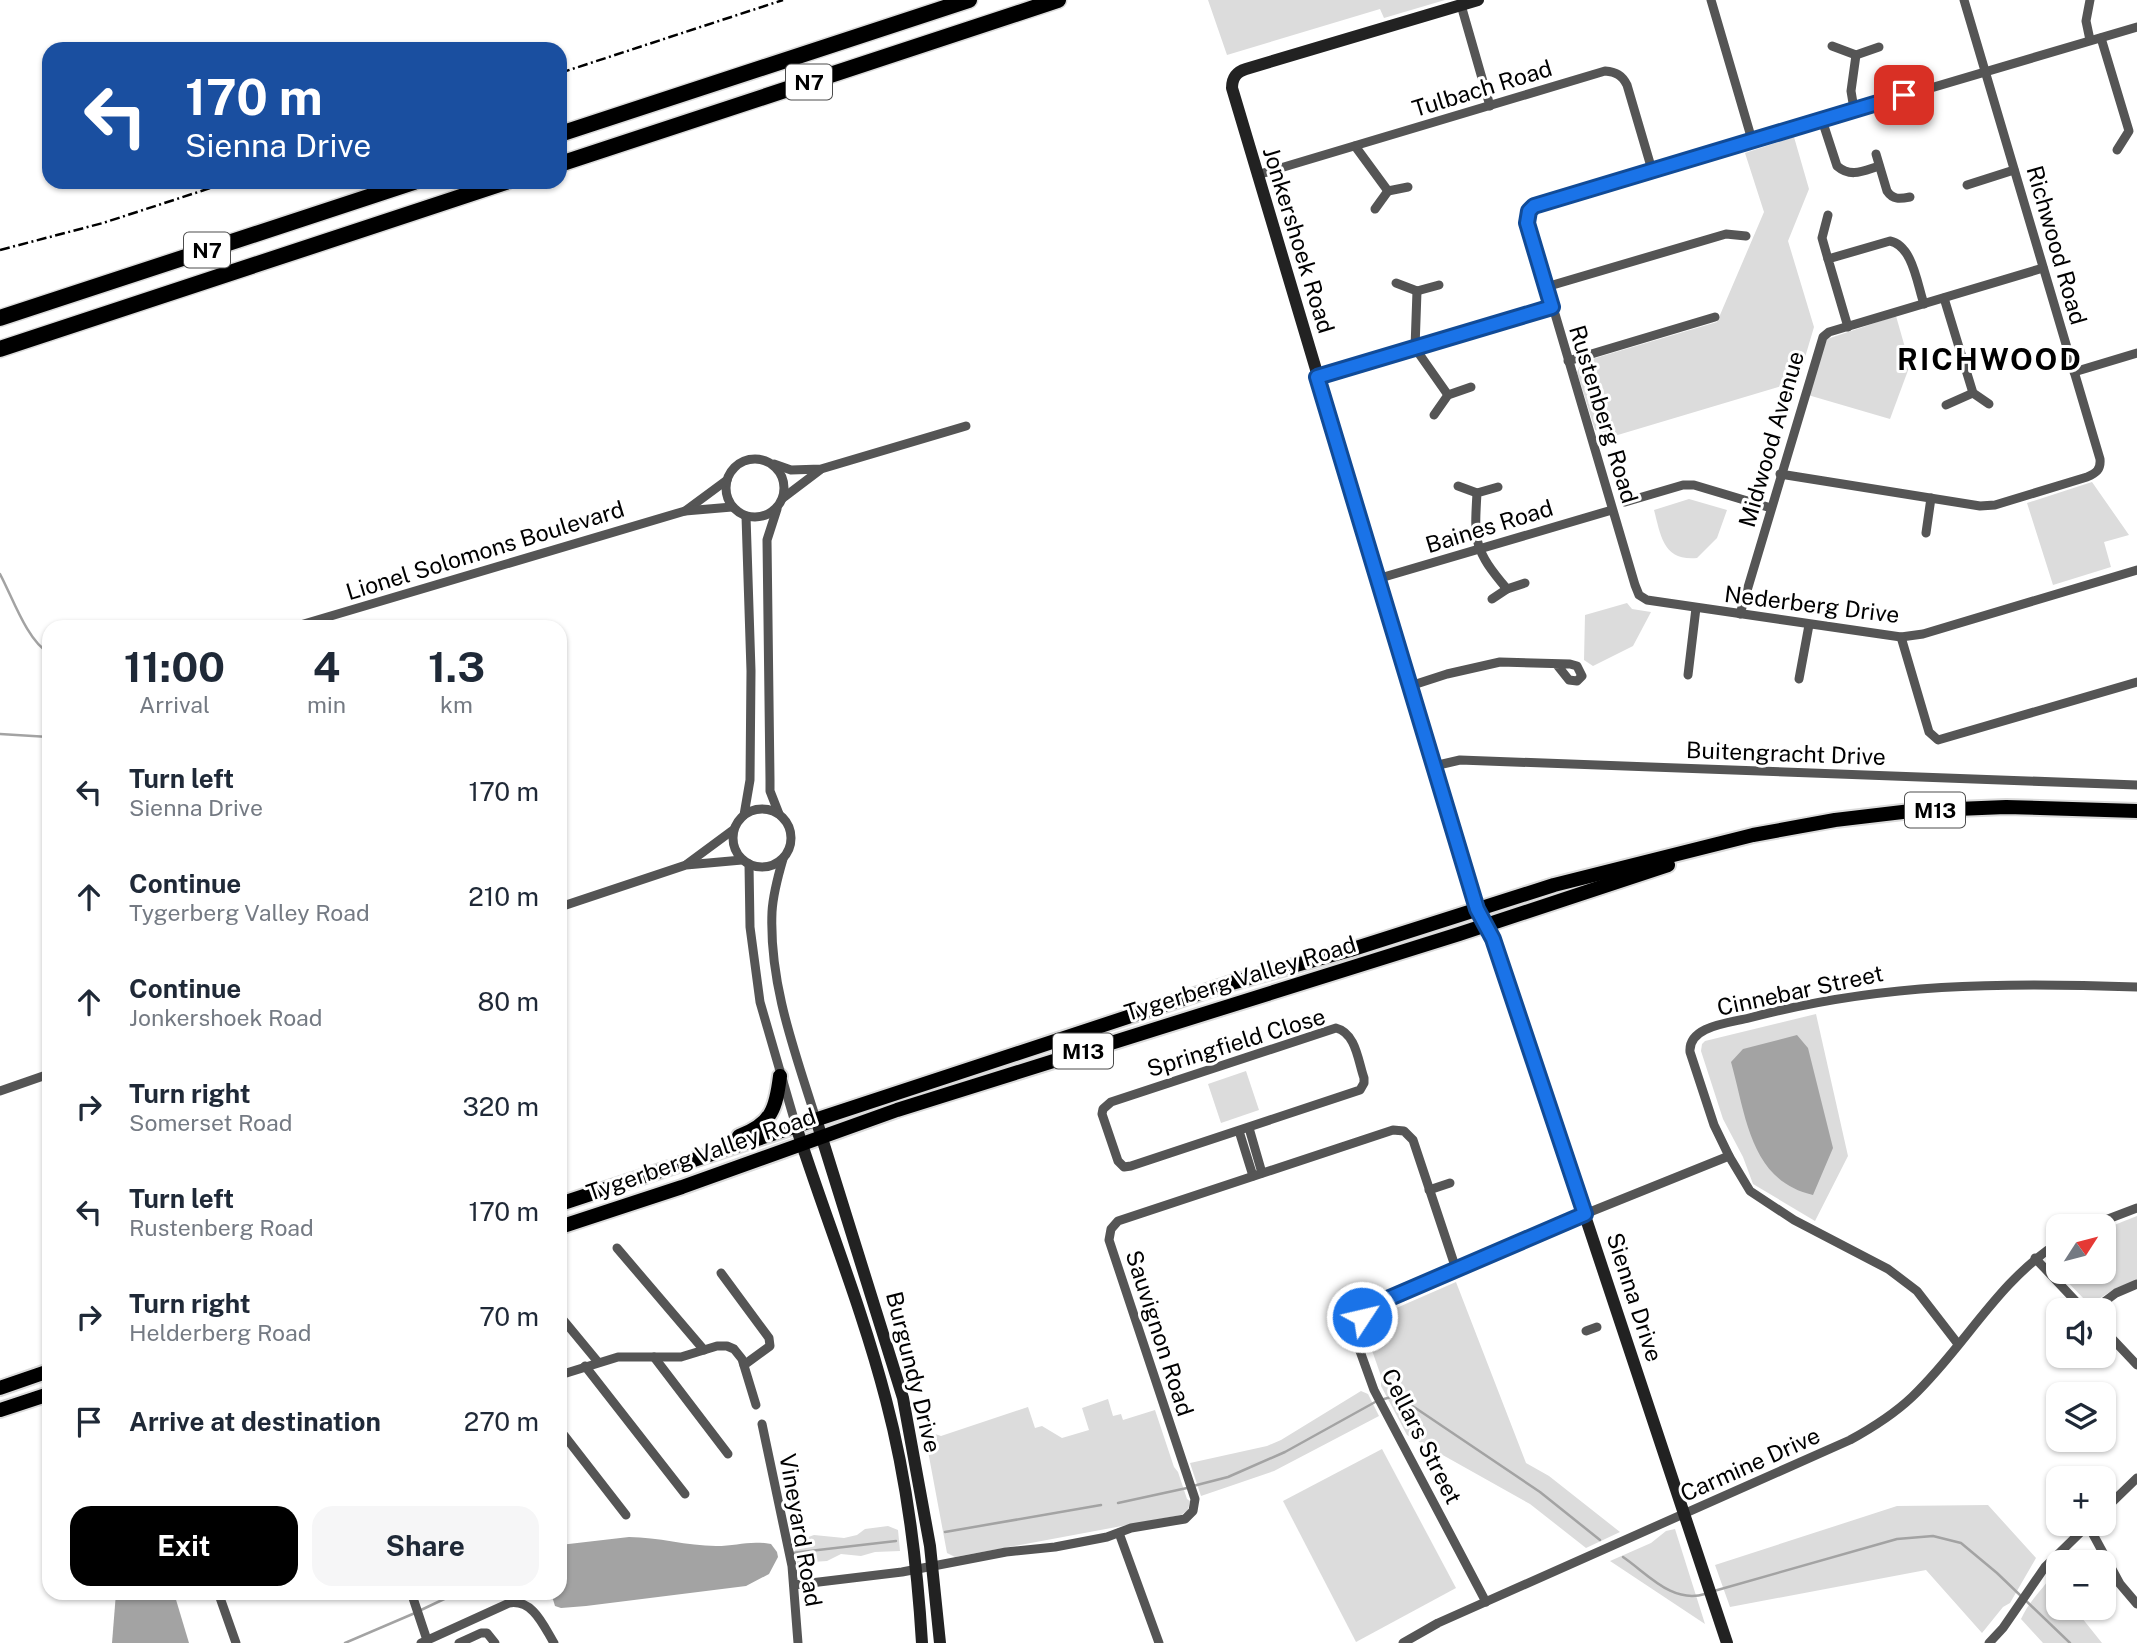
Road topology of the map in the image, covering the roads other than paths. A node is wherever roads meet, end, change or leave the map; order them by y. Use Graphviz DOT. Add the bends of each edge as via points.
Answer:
graph roads {
  1 [pos="969,0"];
  2 [pos="1058,0"];
  3 [pos="1478,0"];
  4 [pos="1711,0"];
  5 [pos="1964,0"];
  6 [pos="2090,0"];
  7 [pos="1461,5"];
  8 [pos="2137,27"];
  9 [pos="2101,38"];
  10 [pos="2090,40"];
  11 [pos="1832,46"];
  12 [pos="1879,47"];
  13 [pos="1856,55"];
  14 [pos="1985,71"];
  15 [pos="1490,106"];
  16 [pos="1854,109"];
  17 [pos="1822,120"];
  18 [pos="2133,131"];
  19 [pos="567,132"];
  20 [pos="1752,140"];
  21 [pos="1355,146"];
  22 [pos="2117,150"];
  23 [pos="1876,154"];
  24 [pos="567,162"];
  25 [pos="1879,166"];
  26 [pos="1652,170"];
  27 [pos="2014,170"];
  28 [pos="1257,175"];
  29 [pos="1967,185"];
  30 [pos="1408,187"];
  31 [pos="393,189"];
  32 [pos="485,189"];
  33 [pos="1388,191"];
  34 [pos="1910,197"];
  35 [pos="1375,209"];
  36 [pos="1828,215"];
  37 [pos="1745,236"];
  38 [pos="193,254"];
  39 [pos="1828,259"];
  40 [pos="2043,268"];
  41 [pos="1396,283"];
  42 [pos="1439,285"];
  43 [pos="1546,287"];
  44 [pos="1417,291"];
  45 [pos="1944,298"];
  46 [pos="1923,304"];
  47 [pos="1552,307"];
  48 [pos="0,312"];
  49 [pos="1715,317"];
  50 [pos="0,318"];
  51 [pos="79,323"];
  52 [pos="1848,327"];
  53 [pos="1415,348"];
  54 [pos="0,349"];
  55 [pos="2137,353"];
  56 [pos="0,357"];
  57 [pos="1568,360"];
  58 [pos="2074,372"];
  59 [pos="1317,377"];
  60 [pos="1471,387"];
  61 [pos="1973,393"];
  62 [pos="1448,395"];
  63 [pos="1989,404"];
  64 [pos="1946,405"];
  65 [pos="1434,415"];
  66 [pos="966,426"];
  67 [pos="774,464"];
  68 [pos="821,470"];
  69 [pos="1780,474"];
  70 [pos="727,480"];
  71 [pos="1458,486"];
  72 [pos="1498,487"];
  73 [pos="1477,493"];
  74 [pos="783,498"];
  75 [pos="1931,498"];
  76 [pos="1625,502"];
  77 [pos="732,506"];
  78 [pos="1771,508"];
  79 [pos="777,509"];
  80 [pos="1612,510"];
  81 [pos="685,511"];
  82 [pos="746,516"];
  83 [pos="1926,533"];
  84 [pos="1479,549"];
  85 [pos="2137,570"];
  86 [pos="1377,579"];
  87 [pos="1525,583"];
  88 [pos="1507,589"];
  89 [pos="1642,597"];
  90 [pos="1492,599"];
  91 [pos="1696,608"];
  92 [pos="1740,614"];
  93 [pos="317,620"];
  94 [pos="1809,625"];
  95 [pos="1901,637"];
  96 [pos="1557,665"];
  97 [pos="1688,675"];
  98 [pos="1799,680"];
  99 [pos="2137,682"];
  100 [pos="1410,686"];
  101 [pos="1434,766"];
  102 [pos="2137,785"];
  103 [pos="2137,811"];
  104 [pos="744,814"];
  105 [pos="779,814"];
  106 [pos="733,830"];
  107 [pos="1735,840"];
  108 [pos="783,859"];
  109 [pos="745,862"];
  110 [pos="686,865"];
  111 [pos="567,905"];
  112 [pos="1477,909"];
  113 [pos="1487,925"];
  114 [pos="2137,987"];
  115 [pos="42,1076"];
  116 [pos="780,1076"];
  117 [pos="0,1091"];
  118 [pos="816,1119"];
  119 [pos="796,1126"];
  120 [pos="1249,1128"];
  121 [pos="1239,1131"];
  122 [pos="821,1136"];
  123 [pos="801,1143"];
  124 [pos="1728,1156"];
  125 [pos="676,1166"];
  126 [pos="1257,1174"];
  127 [pos="1450,1183"];
  128 [pos="1429,1190"];
  129 [pos="567,1202"];
  130 [pos="2137,1208"];
  131 [pos="1585,1214"];
  132 [pos="2116,1216"];
  133 [pos="567,1225"];
  134 [pos="617,1248"];
  135 [pos="2046,1251"];
  136 [pos="2035,1258"];
  137 [pos="1456,1269"];
  138 [pos="721,1273"];
  139 [pos="2137,1284"];
  140 [pos="2073,1298"];
  141 [pos="2109,1298"];
  142 [pos="567,1324"];
  143 [pos="1597,1327"];
  144 [pos="1586,1331"];
  145 [pos="2116,1343"];
  146 [pos="1958,1344"];
  147 [pos="704,1350"];
  148 [pos="654,1357"];
  149 [pos="598,1362"];
  150 [pos="744,1365"];
  151 [pos="2137,1365"];
  152 [pos="585,1366"];
  153 [pos="567,1372"];
  154 [pos="42,1373"];
  155 [pos="0,1388"];
  156 [pos="42,1396"];
  157 [pos="756,1405"];
  158 [pos="0,1410"];
  159 [pos="762,1424"];
  160 [pos="567,1442"];
  161 [pos="728,1454"];
  162 [pos="2137,1478"];
  163 [pos="685,1494"];
  164 [pos="2116,1498"];
  165 [pos="1684,1514"];
  166 [pos="626,1515"];
  167 [pos="1119,1533"];
  168 [pos="2077,1536"];
  169 [pos="2094,1536"];
  170 [pos="932,1567"];
  171 [pos="916,1570"];
  172 [pos="794,1585"];
  173 [pos="221,1600"];
  174 [pos="414,1600"];
  175 [pos="1486,1602"];
  176 [pos="2137,1604"];
  177 [pos="424,1642"];
  178 [pos="236,1643"];
  179 [pos="459,1643"];
  180 [pos="495,1643"];
  181 [pos="554,1643"];
  182 [pos="798,1643"];
  183 [pos="922,1643"];
  184 [pos="940,1643"];
  185 [pos="1159,1643"];
  186 [pos="1403,1643"];
  187 [pos="1727,1643"];
  188 [pos="1989,1643"];
  1 -- 19 [label="highway, N7"];
  2 -- 24 [label="highway, N7"];
  3 -- 7 [label="street"];
  4 -- 20 [label="street"];
  5 -- 14 [label="street, Richwood Road"];
  6 -- 10 [label="street" via="2086,21"];
  7 -- 15 [label="street"];
  7 -- 28 [label="street, Jonkershoek Road" via="1239,71 1232,88"];
  8 -- 9 [label="street"];
  9 -- 10 [label="street"];
  9 -- 18 [label="street"];
  10 -- 14 [label="street"];
  11 -- 13 [label="street"];
  12 -- 13 [label="street"];
  13 -- 16 [label="street" via="1851,91"];
  14 -- 16 [label="street"];
  14 -- 27 [label="street, Richwood Road"];
  15 -- 21 [label="street, Tulbach Road"];
  15 -- 26 [label="street, Tulbach Road" via="1605,71 1615,72 1628,85"];
  16 -- 17 [label="street"];
  17 -- 20 [label="street"];
  17 -- 25 [label="street" via="1837,166 1855,173"];
  18 -- 22 [label="street"];
  20 -- 26 [label="street"];
  21 -- 28 [label="street, Tulbach Road"];
  21 -- 33 [label="street"];
  23 -- 25 [label="street"];
  25 -- 34 [label="street" via="1890,196"];
  26 -- 43 [label="street, Rustenberg Road" via="1538,204 1529,211 1527,223"];
  27 -- 29 [label="street"];
  27 -- 40 [label="street, Richwood Road"];
  28 -- 59 [label="street, Jonkershoek Road"];
  30 -- 33 [label="street"];
  31 -- 38 [label="highway, N7"];
  32 -- 51 [label="highway, N7"];
  33 -- 35 [label="street"];
  36 -- 39 [label="street" via="1822,238"];
  37 -- 43 [label="street" via="1726,234"];
  38 -- 48 [label="highway"];
  38 -- 50 [label="highway, N7"];
  39 -- 46 [label="street" via="1896,242 1910,261"];
  39 -- 52 [label="street"];
  40 -- 45 [label="street, Midwood Avenue"];
  40 -- 58 [label="street, Richwood Road"];
  41 -- 44 [label="street"];
  42 -- 44 [label="street"];
  43 -- 47 [label="street, Rustenberg Road"];
  44 -- 53 [label="street"];
  45 -- 46 [label="street, Midwood Avenue"];
  45 -- 61 [label="street"];
  46 -- 52 [label="street, Midwood Avenue"];
  47 -- 53 [label="street"];
  47 -- 57 [label="street, Rustenberg Road"];
  49 -- 57 [label="street"];
  51 -- 54 [label="highway, N7"];
  51 -- 56 [label="highway"];
  52 -- 69 [label="street, Midwood Avenue" via="1829,332 1819,343"];
  53 -- 59 [label="street"];
  53 -- 62 [label="street"];
  55 -- 58 [label="street"];
  57 -- 80 [label="street, Rustenberg Road"];
  58 -- 75 [label="street, Richwood Road" via="2099,459 2096,473 1995,505"];
  59 -- 86 [label="street, Jonkershoek Road"];
  60 -- 62 [label="street"];
  61 -- 63 [label="street"];
  61 -- 64 [label="street"];
  62 -- 65 [label="street"];
  66 -- 68 [label="street"];
  67 -- 68 [label="street" via="791,470"];
  67 -- 70 [label="street" via="750,458 735,466"];
  67 -- 74 [label="street" via="783,478"];
  68 -- 74 [label="street"];
  69 -- 75 [label="street, Richwood Road"];
  69 -- 78 [label="street, Midwood Avenue"];
  70 -- 77 [label="street"];
  70 -- 81 [label="street, Lionel Solomons Boulevard"];
  71 -- 73 [label="street"];
  72 -- 73 [label="street"];
  73 -- 84 [label="street"];
  74 -- 79 [label="street"];
  75 -- 83 [label="street"];
  76 -- 78 [label="street" via="1694,485"];
  77 -- 81 [label="street, Lionel Solomons Boulevard"];
  77 -- 82 [label="street"];
  78 -- 92 [label="street, Midwood Avenue"];
  79 -- 82 [label="street" via="762,517"];
  79 -- 105 [label="street" via="767,540 769,780"];
  80 -- 84 [label="street, Baines Road"];
  80 -- 89 [label="street, Rustenberg Road"];
  81 -- 93 [label="street, Lionel Solomons Boulevard"];
  82 -- 104 [label="street" via="751,658 750,780"];
  84 -- 86 [label="street, Baines Road"];
  84 -- 88 [label="street"];
  85 -- 95 [label="street, Nederberg Drive"];
  86 -- 100 [label="street, Jonkershoek Road"];
  87 -- 88 [label="street"];
  88 -- 90 [label="street"];
  89 -- 91 [label="street, Nederberg Drive"];
  91 -- 92 [label="street, Nederberg Drive"];
  91 -- 97 [label="street"];
  92 -- 94 [label="street, Nederberg Drive"];
  94 -- 95 [label="street, Nederberg Drive"];
  94 -- 98 [label="street"];
  95 -- 99 [label="street" via="1929,732 1938,740"];
  96 -- 100 [label="street" via="1500,662"];
  100 -- 101 [label="street, Jonkershoek Road"];
  101 -- 102 [label="street, Buitengracht Drive" via="1460,760"];
  101 -- 112 [label="street, Jonkershoek Road"];
  103 -- 107 [label="main road, Tygerberg Valley Road / M13" via="2006,807 1911,811"];
  104 -- 105 [label="street" via="761,808"];
  104 -- 106 [label="street"];
  105 -- 108 [label="street" via="787,821 792,841"];
  106 -- 109 [label="street" via="734,849"];
  106 -- 110 [label="street"];
  107 -- 112 [label="main road, Tygerberg Valley Road / M13"];
  107 -- 113 [label="main road, Tygerberg Valley Road / M13"];
  108 -- 109 [label="street" via="765,867"];
  108 -- 118 [label="street" via="772,913 777,977 781,1006"];
  109 -- 110 [label="street"];
  109 -- 116 [label="street" via="753,963"];
  110 -- 111 [label="street"];
  112 -- 113 [label="street, Sienna Drive"];
  112 -- 118 [label="main road, Tygerberg Valley Road / M13" via="1228,984"];
  113 -- 122 [label="main road, Tygerberg Valley Road / M13"];
  113 -- 131 [label="street, Sienna Drive"];
  114 -- 124 [label="street, Cinnebar Street" via="1992,984 1908,989 1777,1011 1700,1032 1692,1040 1690,1052"];
  115 -- 117 [label="street"];
  116 -- 119 [label="street"];
  116 -- 125 [label="main road" via="775,1107 758,1128 701,1149"];
  118 -- 119 [label="main road, Tygerberg Valley Road / M13"];
  118 -- 122 [label="street, Burgundy Drive"];
  119 -- 123 [label="street, Burgundy Drive"];
  119 -- 125 [label="main road, Tygerberg Valley Road / M13"];
  120 -- 121 [label="street, Springfield Close"];
  120 -- 121 [label="street, Springfield Close" via="1360,1090 1364,1078 1348,1034 1336,1028 1111,1102 1103,1109 1118,1161 1124,1167"];
  120 -- 126 [label="street"];
  121 -- 126 [label="street"];
  122 -- 123 [label="main road, Tygerberg Valley Road / M13"];
  122 -- 170 [label="street, Burgundy Drive" via="903,1398"];
  123 -- 133 [label="main road, Tygerberg Valley Road / M13"];
  123 -- 171 [label="street, Burgundy Drive" via="886,1401"];
  124 -- 131 [label="street, Cellars Street"];
  124 -- 146 [label="street, Cinnebar Street" via="1756,1196 1912,1286"];
  125 -- 129 [label="main road, Tygerberg Valley Road / M13"];
  126 -- 128 [label="street, Sauvignon Road" via="1397,1130 1413,1140"];
  126 -- 167 [label="street, Sauvignon Road" via="1122,1219 1110,1232 1111,1247 1195,1499 1193,1511 1185,1518"];
  127 -- 128 [label="street"];
  128 -- 137 [label="street, Sauvignon Road"];
  130 -- 132 [label="street"];
  131 -- 137 [label="street, Cellars Street"];
  131 -- 165 [label="street, Sienna Drive"];
  134 -- 147 [label="street"];
  135 -- 136 [label="street, Carmine Drive"];
  136 -- 140 [label="street"];
  136 -- 146 [label="street, Carmine Drive"];
  137 -- 175 [label="street, Cellars Street" via="1365,1312 1356,1339 1374,1390"];
  138 -- 150 [label="street" via="769,1338 767,1350"];
  139 -- 141 [label="street"];
  142 -- 149 [label="street"];
  143 -- 144 [label="street"];
  145 -- 151 [label="street"];
  146 -- 165 [label="street, Carmine Drive" via="1912,1397 1870,1430"];
  147 -- 148 [label="street" via="690,1356"];
  147 -- 150 [label="street" via="731,1347"];
  148 -- 149 [label="street"];
  148 -- 161 [label="street"];
  149 -- 152 [label="street"];
  150 -- 157 [label="street"];
  152 -- 153 [label="street"];
  152 -- 163 [label="street"];
  154 -- 155 [label="main road"];
  156 -- 158 [label="main road"];
  159 -- 172 [label="street, Vineyard Road"];
  160 -- 166 [label="street"];
  162 -- 164 [label="street"];
  165 -- 175 [label="street, Carmine Drive"];
  165 -- 187 [label="street, Sienna Drive"];
  167 -- 170 [label="street, Sauvignon Road"];
  167 -- 185 [label="street"];
  168 -- 188 [label="street" via="2045,1567"];
  169 -- 176 [label="street" via="2120,1584"];
  170 -- 171 [label="street, Sauvignon Road"];
  170 -- 184 [label="street, Burgundy Drive"];
  171 -- 172 [label="street, Sauvignon Road"];
  171 -- 183 [label="street, Burgundy Drive"];
  172 -- 182 [label="street, Vineyard Road"];
  173 -- 178 [label="street"];
  174 -- 177 [label="street"];
  175 -- 186 [label="street, Carmine Drive"];
  177 -- 181 [label="street" via="517,1602 531,1608"];
  179 -- 180 [label="street" via="481,1633"];
}
